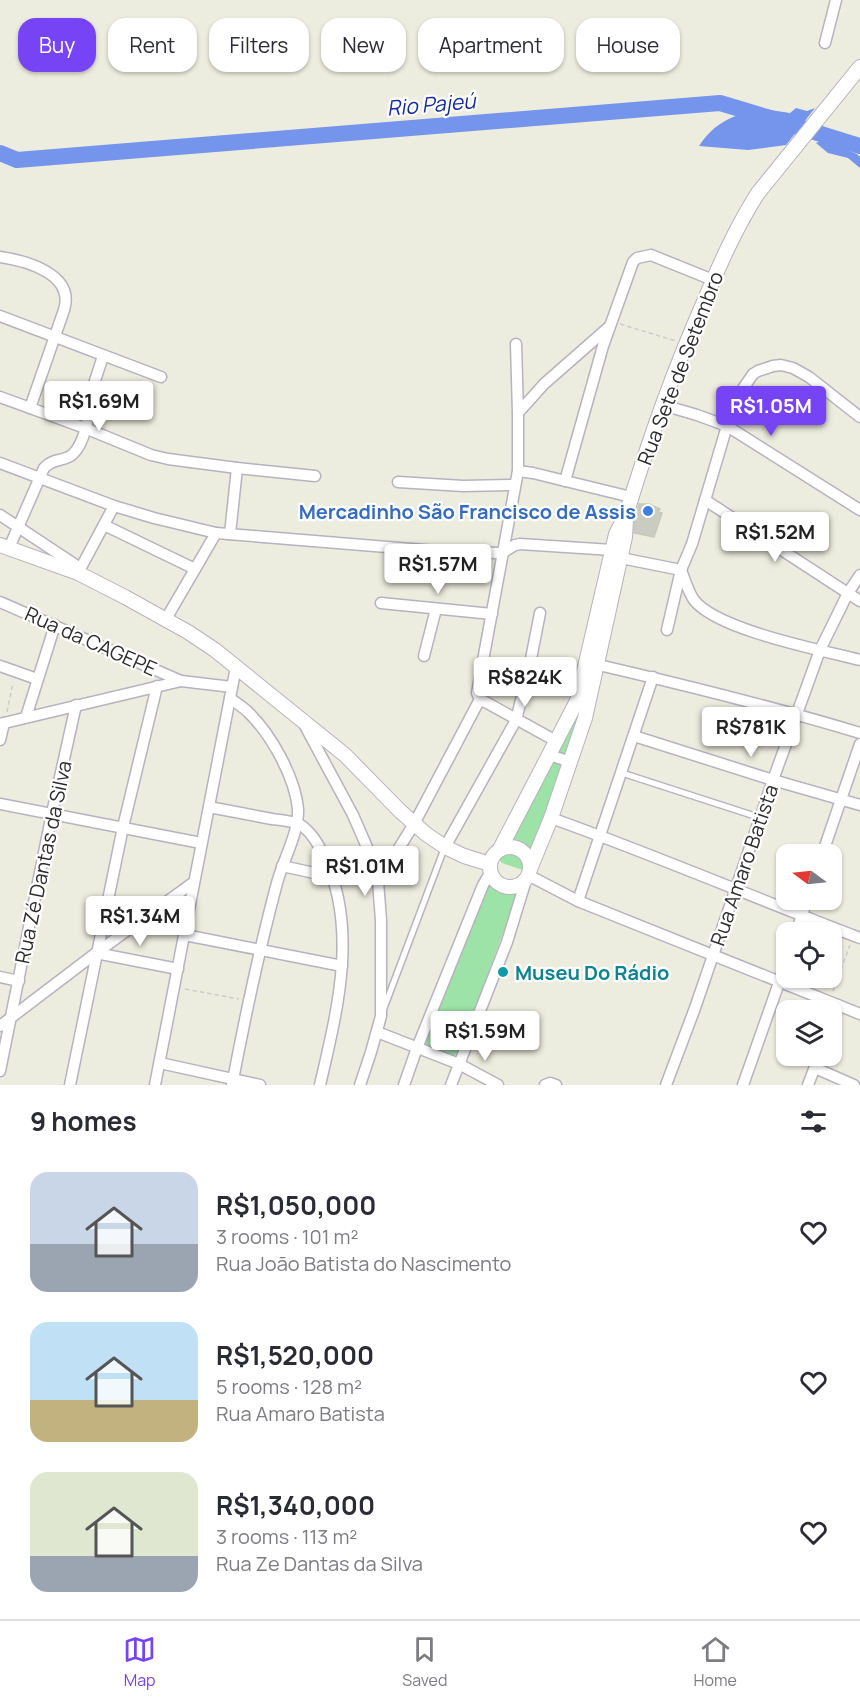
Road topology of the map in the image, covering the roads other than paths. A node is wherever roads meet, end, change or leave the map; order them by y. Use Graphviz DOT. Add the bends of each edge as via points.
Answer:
graph roads {
  1 [pos="836,0"];
  2 [pos="825,43"];
  3 [pos="860,67"];
  4 [pos="0,257"];
  5 [pos="713,280"];
  6 [pos="0,316"];
  7 [pos="610,324"];
  8 [pos="55,337"];
  9 [pos="516,344"];
  10 [pos="103,356"];
  11 [pos="161,377"];
  12 [pos="0,397"];
  13 [pos="663,405"];
  14 [pos="30,408"];
  15 [pos="518,413"];
  16 [pos="860,417"];
  17 [pos="727,426"];
  18 [pos="85,428"];
  19 [pos="0,463"];
  20 [pos="237,468"];
  21 [pos="518,471"];
  22 [pos="315,476"];
  23 [pos="40,478"];
  24 [pos="565,481"];
  25 [pos="398,482"];
  26 [pos="514,485"];
  27 [pos="631,497"];
  28 [pos="705,500"];
  29 [pos="114,506"];
  30 [pos="860,510"];
  31 [pos="0,515"];
  32 [pos="104,525"];
  33 [pos="19,526"];
  34 [pos="216,533"];
  35 [pos="230,534"];
  36 [pos="4,546"];
  37 [pos="502,553"];
  38 [pos="616,554"];
  39 [pos="195,569"];
  40 [pos="79,570"];
  41 [pos="681,570"];
  42 [pos="860,575"];
  43 [pos="848,593"];
  44 [pos="860,601"];
  45 [pos="0,602"];
  46 [pos="381,603"];
  47 [pos="436,609"];
  48 [pos="540,613"];
  49 [pos="492,614"];
  50 [pos="166,619"];
  51 [pos="55,625"];
  52 [pos="667,630"];
  53 [pos="820,650"];
  54 [pos="424,656"];
  55 [pos="860,660"];
  56 [pos="592,664"];
  57 [pos="0,666"];
  58 [pos="236,667"];
  59 [pos="653,677"];
  60 [pos="37,679"];
  61 [pos="181,681"];
  62 [pos="157,686"];
  63 [pos="231,693"];
  64 [pos="585,696"];
  65 [pos="480,699"];
  66 [pos="76,705"];
  67 [pos="797,714"];
  68 [pos="26,717"];
  69 [pos="516,720"];
  70 [pos="302,721"];
  71 [pos="2,724"];
  72 [pos="860,733"];
  73 [pos="634,736"];
  74 [pos="0,740"];
  75 [pos="556,741"];
  76 [pos="860,744"];
  77 [pos="549,754"];
  78 [pos="571,762"];
  79 [pos="622,773"];
  80 [pos="772,780"];
  81 [pos="840,800"];
  82 [pos="0,804"];
  83 [pos="860,805"];
  84 [pos="209,807"];
  85 [pos="52,813"];
  86 [pos="551,818"];
  87 [pos="761,818"];
  88 [pos="298,824"];
  89 [pos="414,824"];
  90 [pos="123,827"];
  91 [pos="601,836"];
  92 [pos="201,843"];
  93 [pos="826,844"];
  94 [pos="445,847"];
  95 [pos="500,849"];
  96 [pos="282,866"];
  97 [pos="490,868"];
  98 [pos="528,875"];
  99 [pos="333,877"];
  100 [pos="194,882"];
  101 [pos="378,882"];
  102 [pos="735,890"];
  103 [pos="578,901"];
  104 [pos="803,910"];
  105 [pos="801,916"];
  106 [pos="799,922"];
  107 [pos="185,935"];
  108 [pos="857,937"];
  109 [pos="259,950"];
  110 [pos="96,953"];
  111 [pos="713,956"];
  112 [pos="342,966"];
  113 [pos="178,969"];
  114 [pos="0,977"];
  115 [pos="776,980"];
  116 [pos="19,981"];
  117 [pos="778,988"];
  118 [pos="795,988"];
  119 [pos="825,1000"];
  120 [pos="842,1007"];
  121 [pos="860,1014"];
  122 [pos="381,1017"];
  123 [pos="11,1019"];
  124 [pos="0,1026"];
  125 [pos="377,1032"];
  126 [pos="417,1048"];
  127 [pos="160,1063"];
  128 [pos="459,1064"];
  129 [pos="815,1068"];
  130 [pos="0,1071"];
  131 [pos="233,1082"];
  132 [pos="70,1085"];
  133 [pos="155,1085"];
  134 [pos="260,1085"];
  135 [pos="320,1085"];
  136 [pos="360,1085"];
  137 [pos="404,1085"];
  138 [pos="451,1085"];
  139 [pos="498,1085"];
  140 [pos="545,1085"];
  141 [pos="556,1085"];
  142 [pos="666,1085"];
  143 [pos="743,1085"];
  144 [pos="808,1085"];
  145 [pos="854,1085"];
  1 -- 2 [label="street"];
  3 -- 5 [label="street, Rua Sete de Setembro" via="747,210"];
  4 -- 8 [label="street" via="49,272 61,284 66,303"];
  5 -- 7 [label="street" via="651,255 637,258 628,272"];
  5 -- 13 [label="street, Rua Sete de Setembro"];
  6 -- 8 [label="street"];
  7 -- 15 [label="street"];
  7 -- 24 [label="street"];
  8 -- 10 [label="street"];
  8 -- 14 [label="street"];
  9 -- 15 [label="street"];
  10 -- 11 [label="street"];
  10 -- 18 [label="street"];
  12 -- 14 [label="street"];
  13 -- 17 [label="street"];
  13 -- 27 [label="street, Rua Sete de Setembro"];
  14 -- 18 [label="street"];
  15 -- 21 [label="street"];
  16 -- 17 [label="street" via="809,377 781,365 753,374 740,393"];
  17 -- 28 [label="street"];
  17 -- 30 [label="street"];
  18 -- 20 [label="street" via="150,455"];
  18 -- 23 [label="street" via="73,453 51,461"];
  19 -- 23 [label="street"];
  20 -- 22 [label="street"];
  20 -- 35 [label="street"];
  21 -- 24 [label="street"];
  21 -- 26 [label="street"];
  23 -- 29 [label="street"];
  23 -- 33 [label="street"];
  24 -- 27 [label="street"];
  25 -- 26 [label="street"];
  26 -- 37 [label="street"];
  27 -- 38 [label="street, Rua Sete de Setembro" via="625,537"];
  28 -- 41 [label="street"];
  28 -- 43 [label="street"];
  29 -- 32 [label="street"];
  29 -- 34 [label="street"];
  31 -- 33 [label="street"];
  32 -- 39 [label="street"];
  32 -- 40 [label="street"];
  33 -- 36 [label="street"];
  33 -- 40 [label="street"];
  34 -- 35 [label="street"];
  34 -- 39 [label="street"];
  35 -- 37 [label="street"];
  36 -- 40 [label="street"];
  37 -- 38 [label="street" via="520,544"];
  37 -- 49 [label="street"];
  38 -- 41 [label="street"];
  38 -- 56 [label="street, Rua Sete de Setembro"];
  39 -- 50 [label="street"];
  40 -- 50 [label="street"];
  41 -- 52 [label="street"];
  41 -- 53 [label="street" via="693,599 724,622"];
  42 -- 43 [label="street, Rua Amaro Batista"];
  43 -- 44 [label="street"];
  43 -- 53 [label="street, Rua Amaro Batista"];
  45 -- 51 [label="street, Rua da CAGEPE"];
  46 -- 47 [label="street"];
  47 -- 49 [label="street"];
  47 -- 54 [label="street"];
  48 -- 69 [label="street"];
  49 -- 65 [label="street" via="477,693"];
  50 -- 58 [label="street"];
  51 -- 60 [label="street"];
  51 -- 61 [label="street, Rua da CAGEPE"];
  53 -- 55 [label="street"];
  53 -- 67 [label="street, Rua Amaro Batista"];
  56 -- 59 [label="street"];
  56 -- 64 [label="street, Rua Sete de Setembro"];
  57 -- 60 [label="street"];
  58 -- 63 [label="street"];
  58 -- 70 [label="street"];
  59 -- 67 [label="street"];
  59 -- 73 [label="street"];
  60 -- 68 [label="street"];
  61 -- 62 [label="street"];
  61 -- 63 [label="street"];
  62 -- 66 [label="street"];
  62 -- 90 [label="street"];
  63 -- 84 [label="street"];
  63 -- 88 [label="street" via="259,724 283,762 295,795"];
  64 -- 75 [label="street, Rua Sete de Setembro" via="577,701"];
  64 -- 78 [label="street, Rua Sete de Setembro"];
  65 -- 69 [label="street"];
  65 -- 89 [label="street"];
  66 -- 68 [label="street"];
  66 -- 85 [label="street, Rua Zé Dantas da Silva"];
  67 -- 72 [label="street"];
  67 -- 80 [label="street, Rua Amaro Batista"];
  68 -- 71 [label="street"];
  69 -- 75 [label="street"];
  69 -- 94 [label="street"];
  70 -- 89 [label="street" via="345,755"];
  70 -- 101 [label="street" via="353,815"];
  71 -- 74 [label="street"];
  73 -- 79 [label="street"];
  73 -- 80 [label="street"];
  75 -- 77 [label="street, Rua Sete de Setembro"];
  76 -- 81 [label="street"];
  77 -- 78 [label="street"];
  77 -- 95 [label="street, Rua Sete de Setembro"];
  78 -- 86 [label="street, Rua Sete de Setembro"];
  79 -- 87 [label="lane"];
  79 -- 91 [label="street"];
  80 -- 81 [label="street"];
  80 -- 87 [label="street, Rua Amaro Batista"];
  81 -- 83 [label="street"];
  81 -- 93 [label="street"];
  82 -- 85 [label="street"];
  84 -- 88 [label="street"];
  84 -- 92 [label="street"];
  85 -- 90 [label="street"];
  85 -- 116 [label="street, Rua Zé Dantas da Silva"];
  86 -- 91 [label="street"];
  86 -- 98 [label="street, Rua Sete de Setembro"];
  87 -- 102 [label="street, Rua Amaro Batista"];
  88 -- 96 [label="street"];
  88 -- 99 [label="street" via="314,838"];
  89 -- 94 [label="street"];
  89 -- 101 [label="street"];
  90 -- 92 [label="street"];
  90 -- 110 [label="street"];
  91 -- 102 [label="street"];
  91 -- 103 [label="street"];
  92 -- 100 [label="street"];
  94 -- 97 [label="street"];
  94 -- 122 [label="lane"];
  95 -- 97 [label="street" via="493,855"];
  95 -- 98 [label="street" via="509,847 525,854 530,862"];
  96 -- 99 [label="street"];
  96 -- 109 [label="street"];
  97 -- 98 [label="street" via="494,881 510,888 519,886"];
  97 -- 126 [label="street"];
  98 -- 103 [label="street"];
  98 -- 128 [label="street" via="507,942"];
  99 -- 112 [label="street" via="343,926"];
  100 -- 107 [label="street"];
  100 -- 110 [label="street"];
  101 -- 122 [label="street"];
  102 -- 105 [label="street"];
  102 -- 111 [label="street, Rua Amaro Batista"];
  103 -- 111 [label="street"];
  104 -- 105 [label="street"];
  105 -- 106 [label="street"];
  105 -- 108 [label="street"];
  107 -- 109 [label="street"];
  107 -- 113 [label="street"];
  109 -- 112 [label="street"];
  109 -- 131 [label="street"];
  110 -- 113 [label="street"];
  110 -- 123 [label="street"];
  110 -- 132 [label="street"];
  111 -- 115 [label="street"];
  111 -- 142 [label="street, Rua Amaro Batista"];
  112 -- 135 [label="street"];
  113 -- 127 [label="street"];
  114 -- 116 [label="street"];
  116 -- 123 [label="street, Rua Zé Dantas da Silva"];
  117 -- 143 [label="street"];
  118 -- 119 [label="street"];
  120 -- 121 [label="street"];
  122 -- 125 [label="street"];
  123 -- 124 [label="street"];
  123 -- 130 [label="street, Rua Zé Dantas da Silva"];
  125 -- 126 [label="street"];
  125 -- 136 [label="street"];
  126 -- 128 [label="street"];
  126 -- 137 [label="street"];
  127 -- 131 [label="street"];
  127 -- 133 [label="street"];
  128 -- 138 [label="street"];
  128 -- 139 [label="street"];
  129 -- 144 [label="street"];
  129 -- 145 [label="street"];
  131 -- 134 [label="street"];
  140 -- 141 [label="street"];
}
